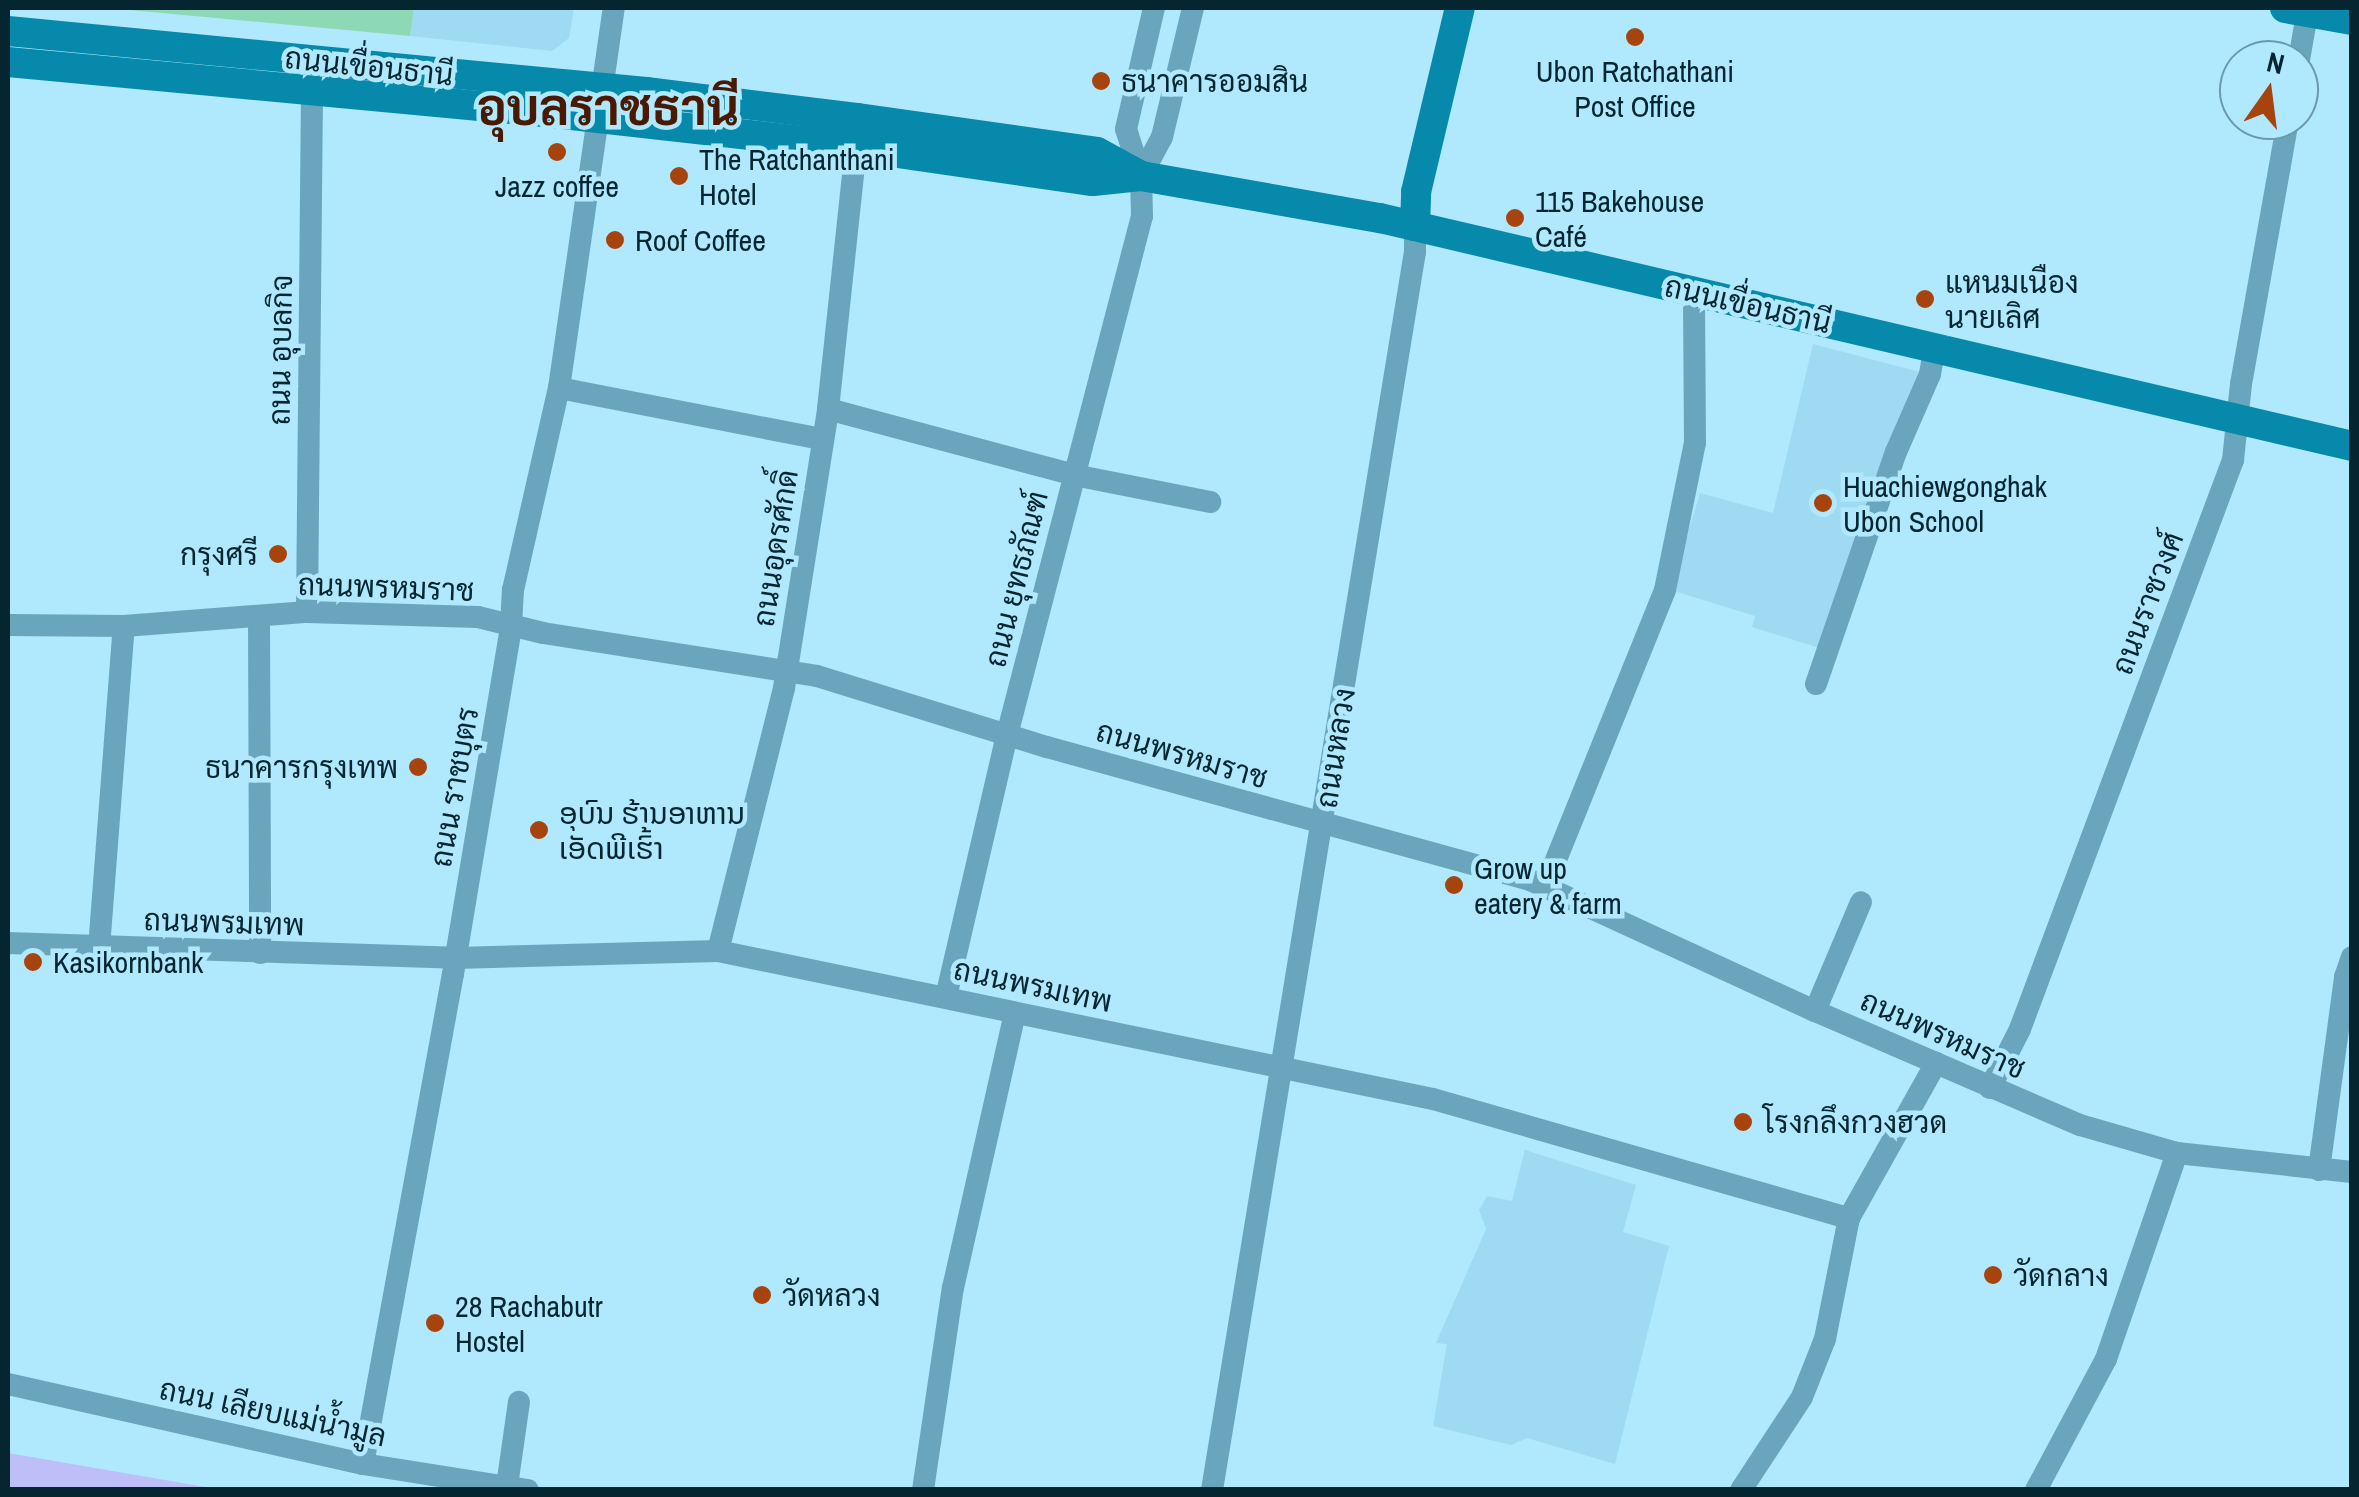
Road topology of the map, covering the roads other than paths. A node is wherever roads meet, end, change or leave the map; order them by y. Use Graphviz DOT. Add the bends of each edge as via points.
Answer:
graph roads {
  1 [pos="614,8"];
  2 [pos="1154,8"];
  3 [pos="1192,8"];
  4 [pos="1460,8"];
  5 [pos="2300,9"];
  6 [pos="2352,20"];
  7 [pos="8,31"];
  8 [pos="2299,40"];
  9 [pos="8,62"];
  10 [pos="312,74"];
  11 [pos="601,103"];
  12 [pos="857,133"];
  13 [pos="2285,140"];
  14 [pos="1141,176"];
  15 [pos="1416,226"];
  16 [pos="1694,293"];
  17 [pos="1935,346"];
  18 [pos="559,388"];
  19 [pos="828,409"];
  20 [pos="2238,420"];
  21 [pos="822,439"];
  22 [pos="2352,446"];
  23 [pos="1074,475"];
  24 [pos="1210,502"];
  25 [pos="307,612"];
  26 [pos="259,616"];
  27 [pos="8,625"];
  28 [pos="124,626"];
  29 [pos="512,626"];
  30 [pos="786,670"];
  31 [pos="1816,684"];
  32 [pos="1007,735"];
  33 [pos="1322,825"];
  34 [pos="1545,886"];
  35 [pos="1860,902"];
  36 [pos="8,943"];
  37 [pos="99,948"];
  38 [pos="718,952"];
  39 [pos="260,953"];
  40 [pos="2352,957"];
  41 [pos="455,958"];
  42 [pos="946,997"];
  43 [pos="1815,1011"];
  44 [pos="1014,1013"];
  45 [pos="1936,1064"];
  46 [pos="1278,1067"];
  47 [pos="1990,1088"];
  48 [pos="2177,1153"];
  49 [pos="2319,1170"];
  50 [pos="2352,1172"];
  51 [pos="1849,1218"];
  52 [pos="8,1384"];
  53 [pos="518,1402"];
  54 [pos="363,1464"];
  55 [pos="518,1488"];
  56 [pos="923,1490"];
  57 [pos="1212,1490"];
  58 [pos="1740,1490"];
  59 [pos="2036,1490"];
  1 -- 11 [label="street, ถนน ราชบุตร"];
  2 -- 14 [label="street" via="1126,129"];
  3 -- 14 [label="street" via="1162,138"];
  4 -- 15 [label="street, ถนนหลวง" via="1416,192"];
  5 -- 6 [label="street"];
  5 -- 8 [label="street"];
  7 -- 10 [label="street, ถนนเขื่อนธานี"];
  9 -- 10 [label="street, ถนนเขื่อนธานี"];
  10 -- 11 [label="street, ถนนเขื่อนธานี"];
  10 -- 25 [label="street, ถนน อุบลกิจ"];
  11 -- 12 [label="street, ถนนเขื่อนธานี"];
  11 -- 18 [label="street, ถนน ราชบุตร"];
  12 -- 14 [label="street, ถนนเขื่อนธานี" via="1097,152"];
  12 -- 19 [label="street, ถนนอุดรศักดิ์"];
  13 -- 20 [label="street, ถนนราชวงศ์"];
  14 -- 15 [label="street, ถนนเขื่อนธานี"];
  14 -- 23 [label="street, ถนน ยุทธภัณฑ์" via="1142,216"];
  15 -- 16 [label="street, ถนนเขื่อนธานี"];
  15 -- 33 [label="street, ถนนหลวง"];
  16 -- 17 [label="street, ถนนเขื่อนธานี"];
  16 -- 34 [label="street" via="1695,443 1665,590"];
  17 -- 20 [label="street, ถนนเขื่อนธานี"];
  17 -- 31 [label="street"];
  18 -- 21 [label="street"];
  18 -- 29 [label="street, ถนน ราชบุตร" via="513,590"];
  19 -- 21 [label="street, ถนนอุดรศักดิ์"];
  19 -- 23 [label="street"];
  20 -- 22 [label="street, ถนนเขื่อนธานี"];
  20 -- 47 [label="street, ถนนราชวงศ์" via="2233,460 2020,1029"];
  21 -- 30 [label="street, ถนนอุดรศักดิ์"];
  23 -- 24 [label="street"];
  23 -- 32 [label="street, ถนน ยุทธภัณฑ์"];
  25 -- 26 [label="street, ถนนพรหมราช"];
  25 -- 29 [label="street, ถนนพรหมราช" via="478,617"];
  26 -- 28 [label="street, ถนนพรหมราช"];
  26 -- 39 [label="street"];
  27 -- 28 [label="street, ถนนพรหมราช"];
  28 -- 37 [label="street"];
  29 -- 30 [label="street, ถนนพรหมราช"];
  29 -- 41 [label="street, ถนน ราชบุตร"];
  30 -- 32 [label="street, ถนนพรหมราช"];
  30 -- 38 [label="street, ถนนอุดรศักดิ์"];
  32 -- 33 [label="street, ถนนพรหมราช"];
  32 -- 42 [label="street, ถนน ยุทธภัณฑ์"];
  33 -- 34 [label="street, ถนนพรหมราช"];
  33 -- 46 [label="street, ถนนหลวง"];
  34 -- 43 [label="street, ถนนพรหมราช"];
  35 -- 43 [label="street"];
  36 -- 37 [label="street, ถนนพรมเทพ"];
  37 -- 39 [label="street, ถนนพรมเทพ"];
  38 -- 41 [label="street, ถนนพรมเทพ"];
  38 -- 42 [label="street, ถนนพรมเทพ"];
  39 -- 41 [label="street, ถนนพรมเทพ"];
  40 -- 49 [label="street"];
  41 -- 54 [label="street, ถนน ราชบุตร"];
  42 -- 44 [label="street, ถนนพรมเทพ"];
  43 -- 45 [label="street, ถนนพรหมราช"];
  44 -- 46 [label="street, ถนนพรมเทพ"];
  44 -- 56 [label="street" via="954,1288"];
  45 -- 47 [label="street, ถนนพรหมราช"];
  45 -- 51 [label="street"];
  46 -- 51 [label="street, ถนนพรมเทพ" via="1432,1099"];
  46 -- 57 [label="street, ถนนหลวง"];
  47 -- 48 [label="street, ถนนพรหมราช" via="2080,1125"];
  48 -- 49 [label="street, ถนนพรหมราช"];
  48 -- 59 [label="street" via="2106,1359"];
  49 -- 50 [label="street, ถนนพรหมราช"];
  51 -- 58 [label="street" via="1825,1339 1802,1397"];
  52 -- 54 [label="street, ถนน เลียบแม่น้ำมูล"];
  53 -- 55 [label="street"];
  54 -- 55 [label="street, ถนน เลียบแม่น้ำมูล"];
}
